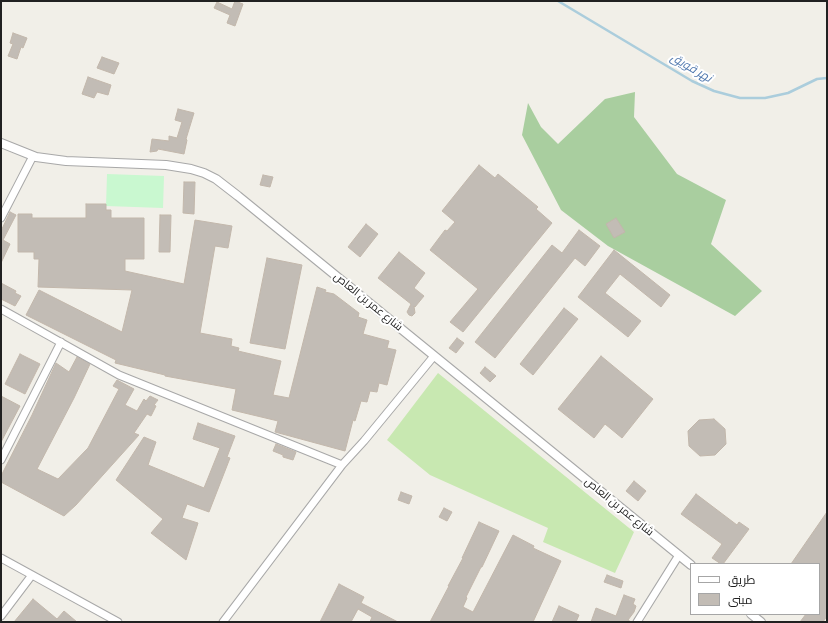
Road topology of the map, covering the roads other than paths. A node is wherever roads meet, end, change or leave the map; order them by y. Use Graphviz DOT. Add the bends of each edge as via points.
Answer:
graph roads {
  1 [pos="1,143"];
  2 [pos="32,156"];
  3 [pos="1,218"];
  4 [pos="1,309"];
  5 [pos="61,342"];
  6 [pos="434,356"];
  7 [pos="1,460"];
  8 [pos="342,464"];
  9 [pos="679,555"];
  10 [pos="1,558"];
  11 [pos="690,564"];
  12 [pos="32,575"];
  13 [pos="752,615"];
  14 [pos="1,616"];
  15 [pos="118,622"];
  16 [pos="223,622"];
  17 [pos="637,622"];
  18 [pos="761,622"];
  1 -- 2 [label="street, شارع عمر بن العاص"];
  2 -- 3 [label="street"];
  2 -- 6 [label="street, شارع عمر بن العاص" via="66,161 166,165 191,168 210,176"];
  4 -- 5 [label="street"];
  5 -- 7 [label="street"];
  5 -- 8 [label="street" via="119,374"];
  6 -- 8 [label="street"];
  6 -- 9 [label="street, شارع عمر بن العاص"];
  8 -- 16 [label="street"];
  9 -- 11 [label="street, شارع عمر بن العاص"];
  9 -- 17 [label="street"];
  10 -- 12 [label="street"];
  12 -- 14 [label="street"];
  12 -- 15 [label="street"];
  13 -- 18 [label="street"];
}
